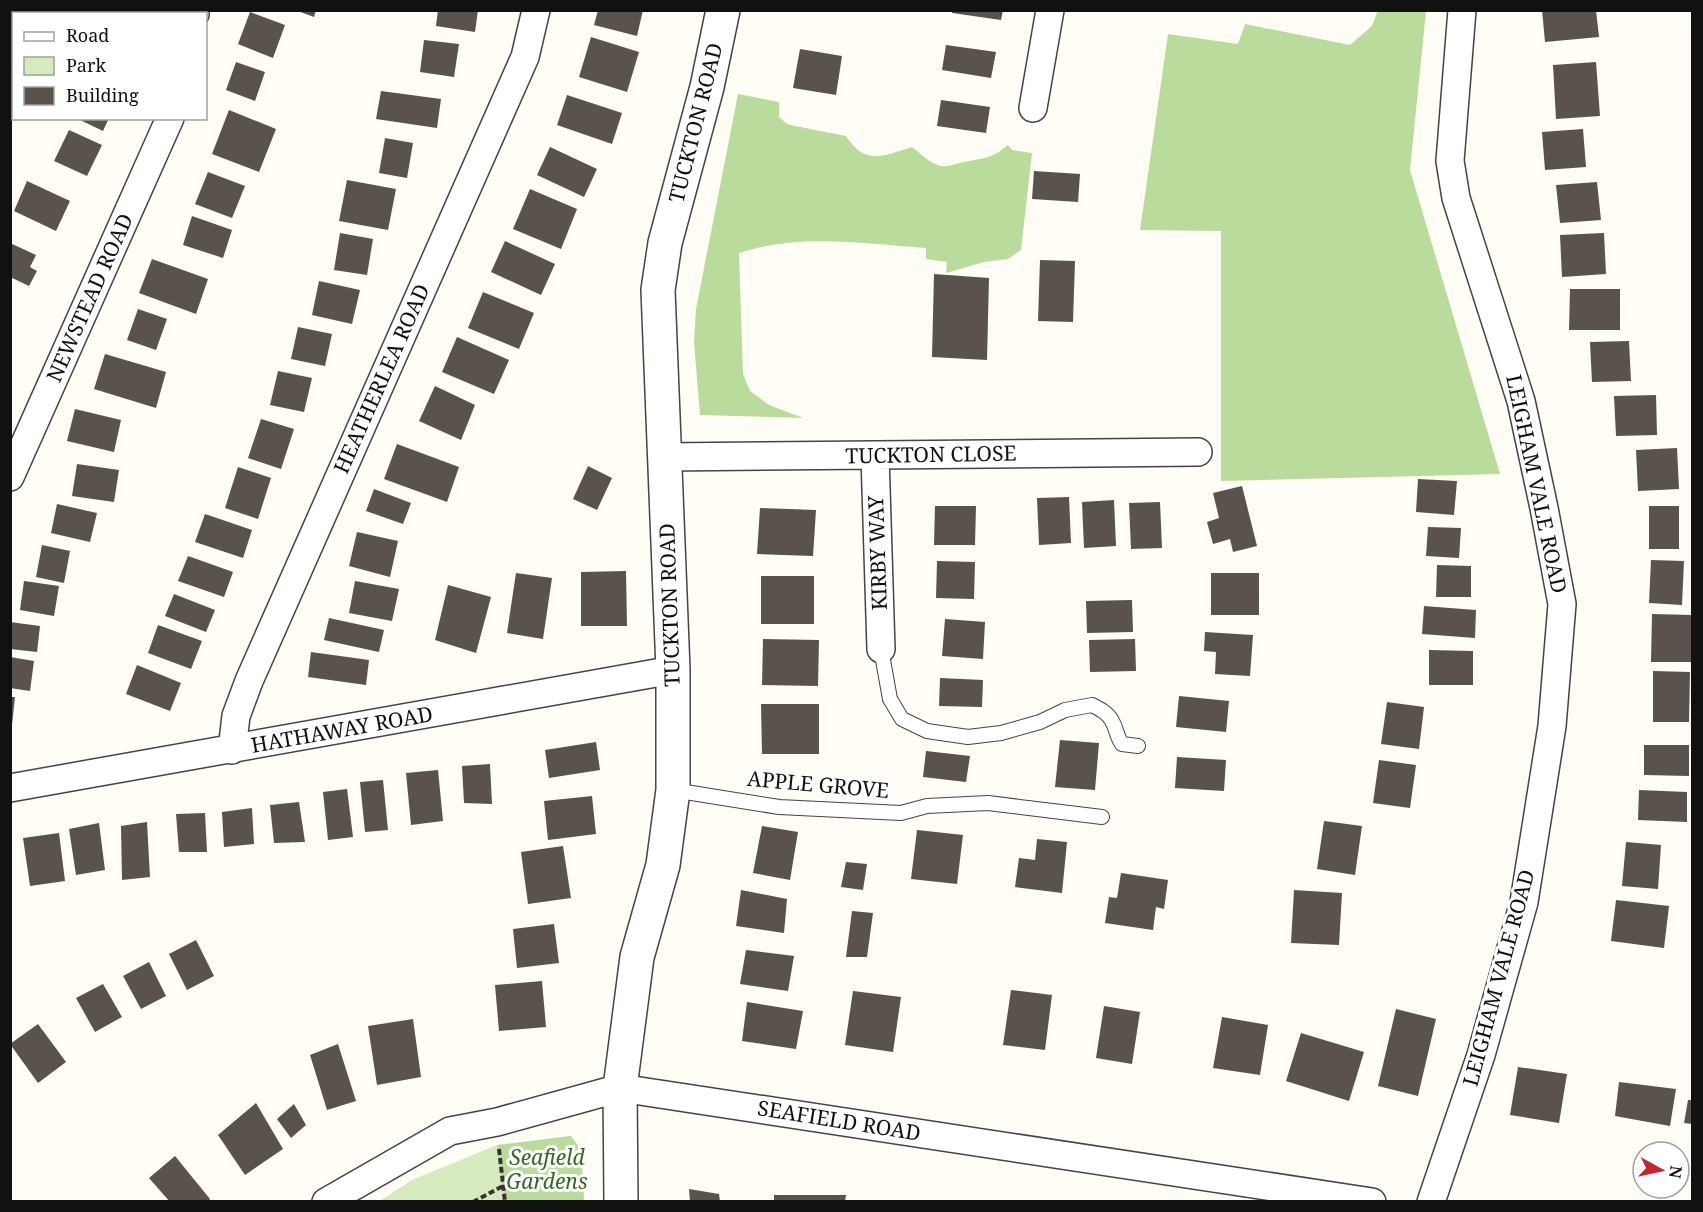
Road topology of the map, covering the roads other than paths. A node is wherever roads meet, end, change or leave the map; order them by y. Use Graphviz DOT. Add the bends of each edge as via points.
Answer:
graph roads {
  1 [pos="536,10"];
  2 [pos="723,10"];
  3 [pos="1050,10"];
  4 [pos="1462,10"];
  5 [pos="1033,108"];
  6 [pos="169,120"];
  7 [pos="1198,452"];
  8 [pos="875,456"];
  9 [pos="664,457"];
  10 [pos="10,477"];
  11 [pos="881,650"];
  12 [pos="673,670"];
  13 [pos="1138,746"];
  14 [pos="232,750"];
  15 [pos="10,788"];
  16 [pos="673,790"];
  17 [pos="1102,817"];
  18 [pos="620,1088"];
  19 [pos="326,1202"];
  20 [pos="621,1202"];
  21 [pos="1372,1202"];
  22 [pos="1431,1202"];
  1 -- 14 [label="street, HEATHERLEA ROAD" via="525,57 249,681 236,716"];
  2 -- 9 [label="street, TUCKTON ROAD" via="657,290"];
  3 -- 5 [label="street"];
  4 -- 22 [label="street, LEIGHAM VALE ROAD" via="1450,161 1456,198 1521,401 1562,604 1552,726 1524,902 1481,1055"];
  6 -- 10 [label="street, NEWSTEAD ROAD"];
  7 -- 8 [label="street, TUCKTON CLOSE"];
  8 -- 9 [label="street, TUCKTON CLOSE"];
  8 -- 11 [label="street, KIRBY WAY"];
  9 -- 12 [label="street, TUCKTON ROAD"];
  11 -- 13 [label="lane" via="890,699 902,719 927,731 968,737 1001,732 1092,705 1112,721 1116,738 1122,744"];
  12 -- 14 [label="street, HATHAWAY ROAD"];
  12 -- 16 [label="street, TUCKTON ROAD"];
  14 -- 15 [label="street, HATHAWAY ROAD"];
  16 -- 17 [label="lane, APPLE GROVE" via="779,807 901,813 927,806 988,803"];
  16 -- 18 [label="street, TUCKTON ROAD" via="663,865 637,957"];
  18 -- 19 [label="street, SEAFIELD ROAD" via="450,1131"];
  18 -- 20 [label="street, TUCKTON ROAD"];
  18 -- 21 [label="street, SEAFIELD ROAD"];
}
